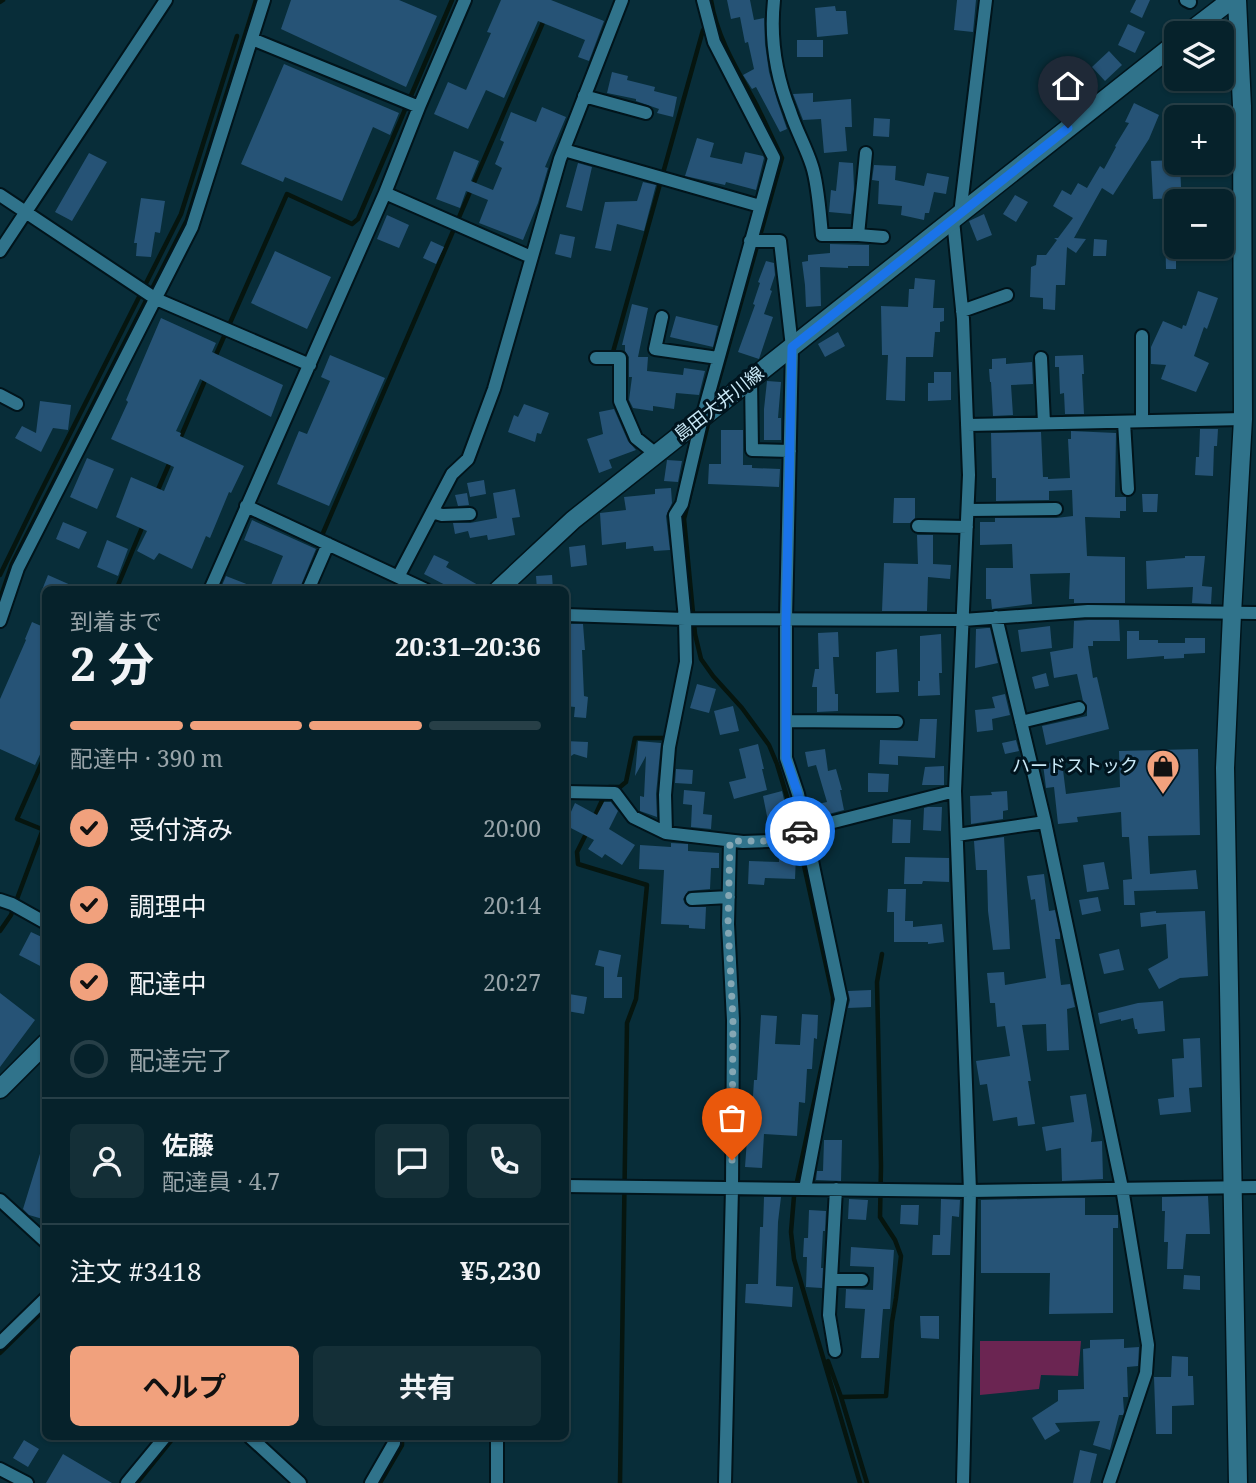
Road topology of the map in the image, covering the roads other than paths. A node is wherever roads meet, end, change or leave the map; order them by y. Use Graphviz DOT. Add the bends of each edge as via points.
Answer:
graph roads {
  1 [pos="166,0"];
  2 [pos="264,0"];
  3 [pos="465,0"];
  4 [pos="622,0"];
  5 [pos="703,0"];
  6 [pos="774,0"];
  7 [pos="986,0"];
  8 [pos="1231,0"];
  9 [pos="1237,0"];
  10 [pos="1204,21"];
  11 [pos="252,39"];
  12 [pos="1164,53"];
  13 [pos="584,96"];
  14 [pos="419,107"];
  15 [pos="646,113"];
  16 [pos="564,150"];
  17 [pos="866,153"];
  18 [pos="385,193"];
  19 [pos="0,195"];
  20 [pos="760,206"];
  21 [pos="26,212"];
  22 [pos="957,217"];
  23 [pos="859,235"];
  24 [pos="883,237"];
  25 [pos="750,241"];
  26 [pos="0,251"];
  27 [pos="531,257"];
  28 [pos="1007,295"];
  29 [pos="156,299"];
  30 [pos="962,311"];
  31 [pos="662,317"];
  32 [pos="1142,336"];
  33 [pos="792,347"];
  34 [pos="596,358"];
  35 [pos="718,358"];
  36 [pos="1041,358"];
  37 [pos="310,365"];
  38 [pos="751,379"];
  39 [pos="0,396"];
  40 [pos="17,404"];
  41 [pos="1247,415"];
  42 [pos="702,418"];
  43 [pos="1142,421"];
  44 [pos="1124,422"];
  45 [pos="1044,423"];
  46 [pos="967,425"];
  47 [pos="790,451"];
  48 [pos="656,454"];
  49 [pos="1128,489"];
  50 [pos="246,506"];
  51 [pos="1056,509"];
  52 [pos="968,510"];
  53 [pos="432,512"];
  54 [pos="470,514"];
  55 [pos="918,526"];
  56 [pos="967,527"];
  57 [pos="328,544"];
  58 [pos="398,577"];
  59 [pos="212,586"];
  60 [pos="310,586"];
  61 [pos="417,586"];
  62 [pos="502,586"];
  63 [pos="1256,613"];
  64 [pos="1232,614"];
  65 [pos="569,615"];
  66 [pos="996,617"];
  67 [pos="786,619"];
  68 [pos="685,620"];
  69 [pos="963,620"];
  70 [pos="0,621"];
  71 [pos="1079,708"];
  72 [pos="786,721"];
  73 [pos="897,722"];
  74 [pos="1021,722"];
  75 [pos="956,791"];
  76 [pos="569,792"];
  77 [pos="1045,822"];
  78 [pos="806,830"];
  79 [pos="666,833"];
  80 [pos="957,835"];
  81 [pos="730,841"];
  82 [pos="729,897"];
  83 [pos="692,899"];
  84 [pos="0,900"];
  85 [pos="42,921"];
  86 [pos="42,1047"];
  87 [pos="0,1089"];
  88 [pos="569,1186"];
  89 [pos="1233,1187"];
  90 [pos="1256,1187"];
  91 [pos="732,1188"];
  92 [pos="1122,1188"];
  93 [pos="805,1189"];
  94 [pos="836,1189"];
  95 [pos="970,1191"];
  96 [pos="0,1200"];
  97 [pos="42,1238"];
  98 [pos="831,1280"];
  99 [pos="862,1280"];
  100 [pos="42,1302"];
  101 [pos="0,1343"];
  102 [pos="835,1351"];
  103 [pos="162,1440"];
  104 [pos="253,1440"];
  105 [pos="394,1440"];
  106 [pos="498,1440"];
  107 [pos="1,1472"];
  108 [pos="27,1483"];
  109 [pos="127,1483"];
  110 [pos="300,1483"];
  111 [pos="371,1483"];
  112 [pos="497,1483"];
  113 [pos="725,1483"];
  114 [pos="963,1483"];
  115 [pos="1109,1483"];
  116 [pos="1238,1483"];
  1 -- 21 [label="street"];
  2 -- 11 [label="street"];
  3 -- 14 [label="street"];
  4 -- 13 [label="street"];
  5 -- 20 [label="street" via="714,42 774,158"];
  6 -- 23 [label="street" via="774,52 782,89 813,168 822,235"];
  7 -- 22 [label="street"];
  8 -- 10 [label="street"];
  9 -- 41 [label="street"];
  11 -- 14 [label="street"];
  11 -- 29 [label="street" via="192,227"];
  12 -- 22 [label="street, 島田大井川線"];
  13 -- 15 [label="street"];
  13 -- 16 [label="street"];
  14 -- 18 [label="street"];
  16 -- 20 [label="street"];
  16 -- 27 [label="street"];
  17 -- 23 [label="street"];
  18 -- 27 [label="street"];
  18 -- 37 [label="street"];
  19 -- 21 [label="street"];
  20 -- 25 [label="street"];
  21 -- 26 [label="street"];
  21 -- 29 [label="street"];
  22 -- 30 [label="street"];
  22 -- 33 [label="street, 島田大井川線"];
  23 -- 24 [label="street"];
  25 -- 33 [label="street" via="780,242"];
  25 -- 35 [label="street"];
  27 -- 53 [label="street" via="494,389 468,459 452,474"];
  28 -- 30 [label="street"];
  29 -- 37 [label="street"];
  29 -- 70 [label="street" via="18,568"];
  30 -- 46 [label="street"];
  31 -- 35 [label="street" via="655,349"];
  32 -- 43 [label="street"];
  33 -- 38 [label="street, 島田大井川線"];
  33 -- 47 [label="street"];
  34 -- 48 [label="street" via="620,358 620,401 636,438"];
  35 -- 42 [label="street"];
  36 -- 45 [label="street"];
  37 -- 50 [label="street"];
  38 -- 42 [label="street, 島田大井川線"];
  38 -- 47 [label="street" via="752,450"];
  39 -- 40 [label="street"];
  41 -- 43 [label="street"];
  41 -- 64 [label="street"];
  42 -- 48 [label="street, 島田大井川線"];
  42 -- 68 [label="street" via="682,504 675,515"];
  43 -- 44 [label="street"];
  44 -- 45 [label="street"];
  44 -- 49 [label="street"];
  45 -- 46 [label="street"];
  46 -- 52 [label="street"];
  47 -- 67 [label="street"];
  48 -- 62 [label="street, 島田大井川線" via="573,520"];
  50 -- 57 [label="street"];
  50 -- 59 [label="street"];
  51 -- 52 [label="street"];
  52 -- 56 [label="street"];
  53 -- 54 [label="street"];
  53 -- 58 [label="street"];
  55 -- 56 [label="street"];
  56 -- 69 [label="street"];
  57 -- 58 [label="street"];
  57 -- 60 [label="street"];
  58 -- 61 [label="street"];
  63 -- 64 [label="street"];
  64 -- 66 [label="street" via="1088,611"];
  64 -- 89 [label="street" via="1225,768"];
  65 -- 68 [label="street"];
  66 -- 69 [label="street"];
  66 -- 74 [label="street"];
  67 -- 68 [label="street"];
  67 -- 69 [label="street"];
  67 -- 72 [label="street"];
  68 -- 79 [label="street" via="686,662 669,747"];
  69 -- 75 [label="street"];
  71 -- 74 [label="street"];
  72 -- 73 [label="street"];
  72 -- 78 [label="street" via="786,758"];
  74 -- 77 [label="street"];
  75 -- 78 [label="street"];
  75 -- 80 [label="street"];
  76 -- 79 [label="street" via="615,793 633,817"];
  77 -- 80 [label="street"];
  77 -- 92 [label="street"];
  78 -- 81 [label="street" via="768,841"];
  78 -- 93 [label="street" via="841,999"];
  79 -- 81 [label="street"];
  80 -- 95 [label="street"];
  81 -- 82 [label="street"];
  82 -- 83 [label="street"];
  82 -- 91 [label="street"];
  84 -- 85 [label="street"];
  86 -- 87 [label="street"];
  88 -- 91 [label="street"];
  89 -- 90 [label="street"];
  89 -- 92 [label="street"];
  89 -- 116 [label="street"];
  91 -- 93 [label="street"];
  91 -- 113 [label="street"];
  92 -- 95 [label="street"];
  92 -- 115 [label="street" via="1148,1345 1146,1373"];
  93 -- 94 [label="street"];
  94 -- 95 [label="street"];
  94 -- 98 [label="street"];
  95 -- 114 [label="street"];
  96 -- 97 [label="street"];
  98 -- 99 [label="street"];
  98 -- 102 [label="street" via="829,1315"];
  100 -- 101 [label="street"];
  103 -- 109 [label="street"];
  104 -- 110 [label="street"];
  105 -- 111 [label="street"];
  106 -- 112 [label="street"];
  107 -- 108 [label="street"];
}
